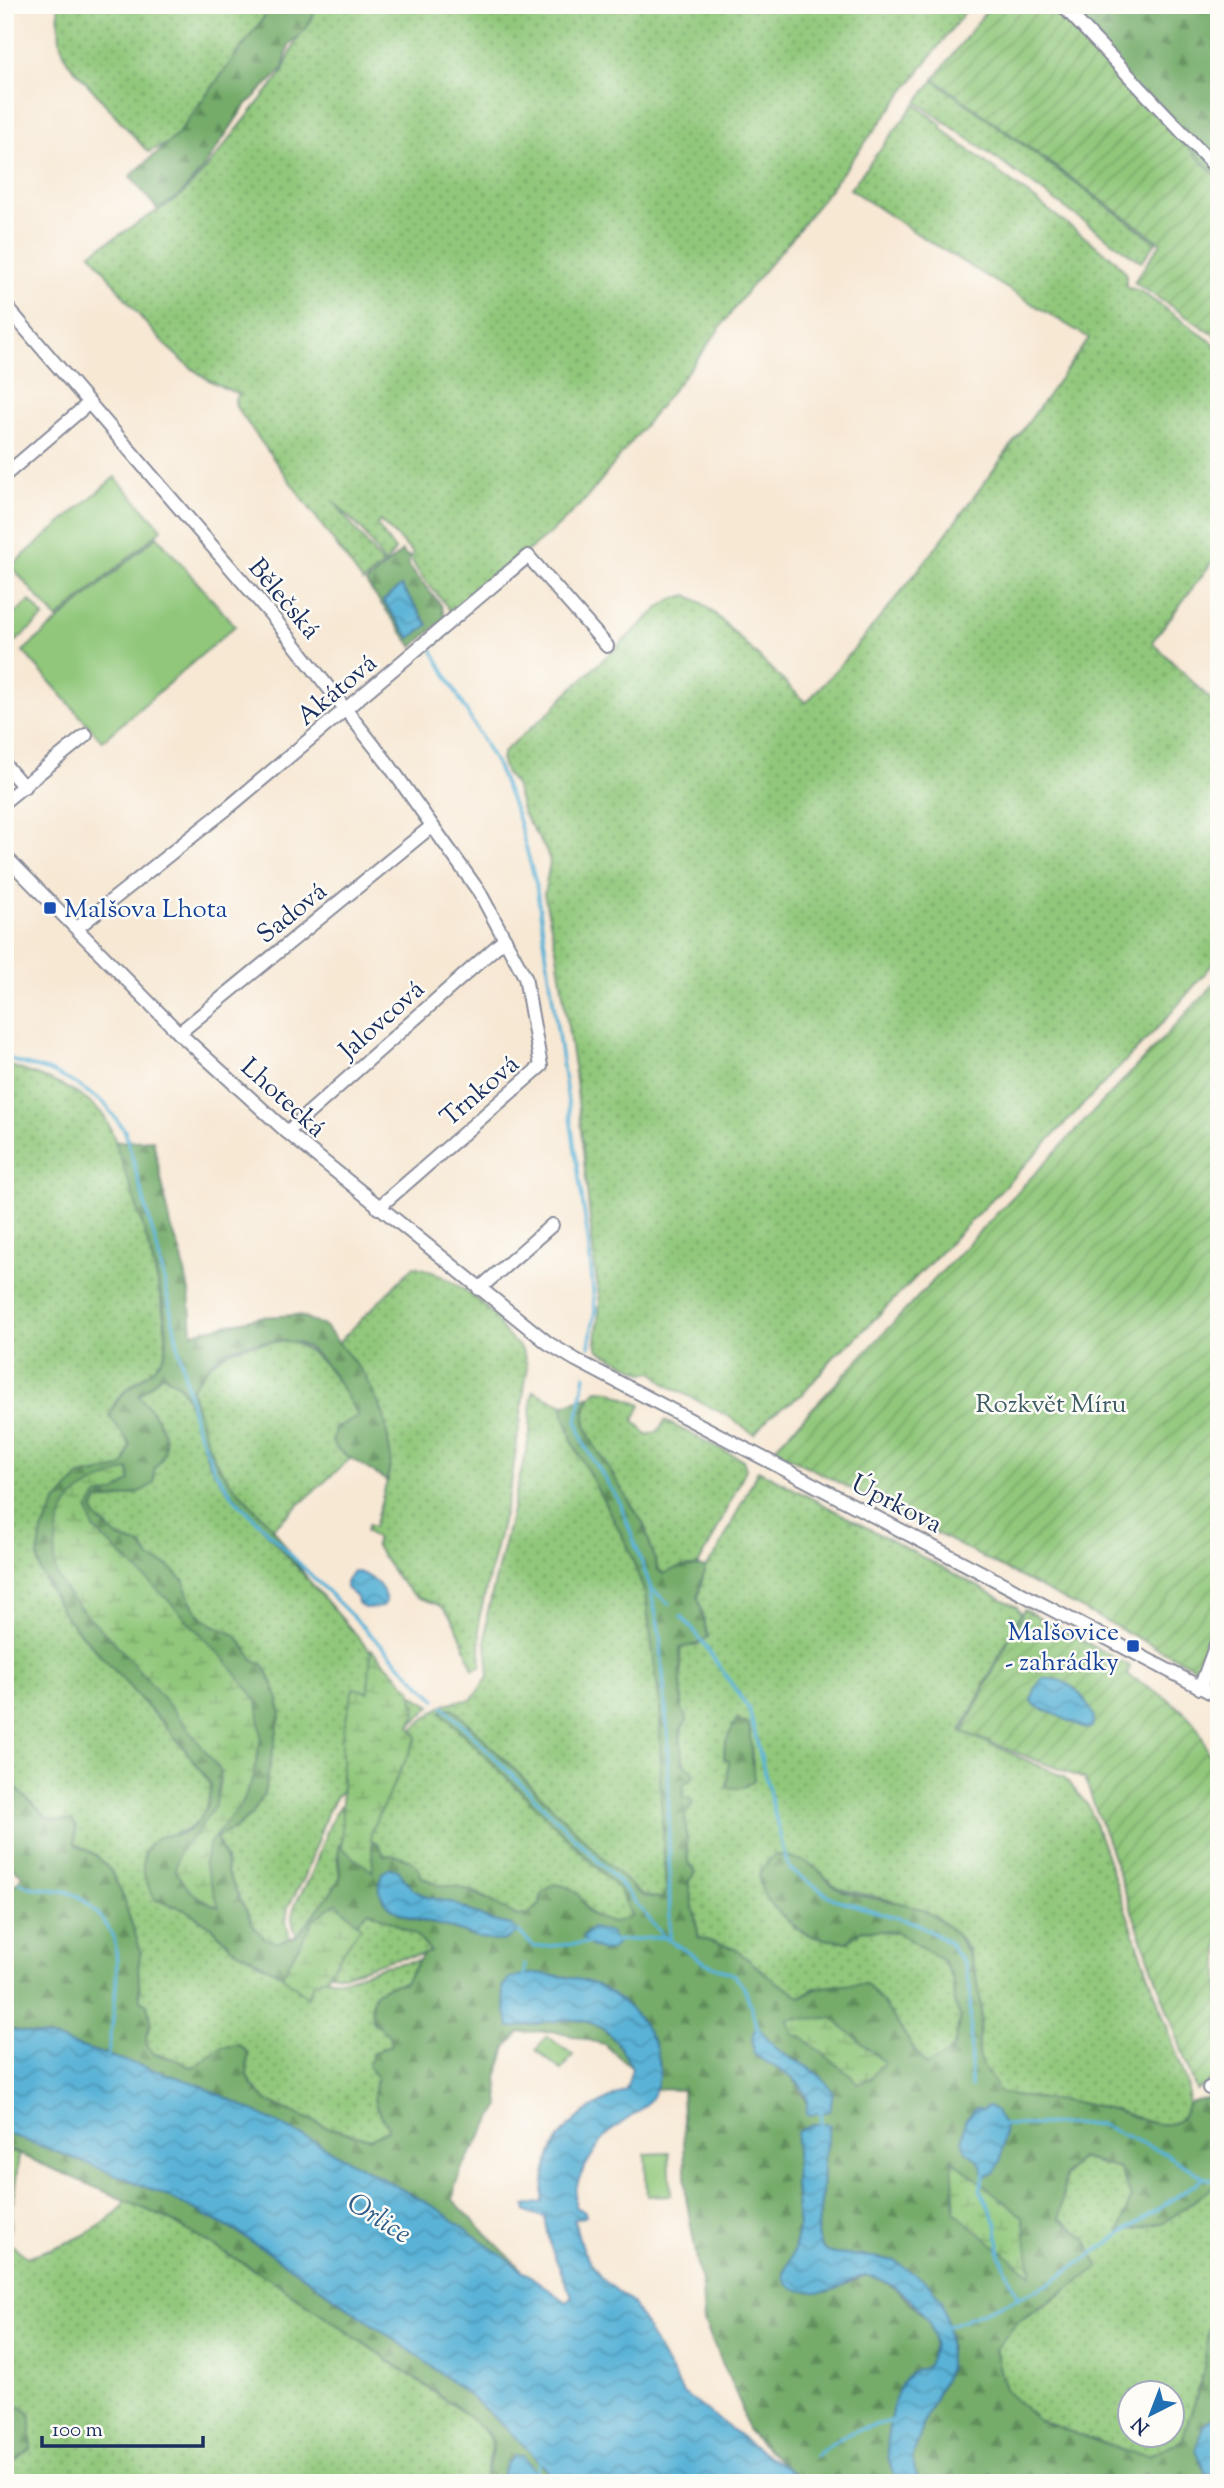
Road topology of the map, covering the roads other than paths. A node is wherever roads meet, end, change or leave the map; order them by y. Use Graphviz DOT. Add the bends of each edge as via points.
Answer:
graph roads {
  1 [pos="1062,5"];
  2 [pos="1219,171"];
  3 [pos="5,305"];
  4 [pos="88,404"];
  5 [pos="5,475"];
  6 [pos="607,646"];
  7 [pos="346,710"];
  8 [pos="86,735"];
  9 [pos="5,765"];
  10 [pos="24,787"];
  11 [pos="5,802"];
  12 [pos="432,826"];
  13 [pos="5,856"];
  14 [pos="77,928"];
  15 [pos="505,939"];
  16 [pos="179,1033"];
  17 [pos="287,1132"];
  18 [pos="378,1208"];
  19 [pos="552,1225"];
  20 [pos="480,1289"];
  21 [pos="555,1347"];
  22 [pos="1219,1636"];
  23 [pos="1200,1688"];
  24 [pos="1219,1697"];
  1 -- 2 [label="street"];
  3 -- 4 [label="street, Bělečská"];
  4 -- 5 [label="street"];
  4 -- 7 [label="street, Bělečská" via="273,617"];
  6 -- 7 [label="street, Akátová" via="528,556"];
  7 -- 12 [label="street, Bělečská"];
  7 -- 14 [label="street, Akátová"];
  8 -- 10 [label="street"];
  9 -- 10 [label="street"];
  10 -- 11 [label="street"];
  12 -- 15 [label="street, Bělečská" via="480,893"];
  12 -- 16 [label="street, Sadová"];
  13 -- 14 [label="street, Lhotecká"];
  14 -- 16 [label="street, Lhotecká"];
  15 -- 17 [label="street, Jalovcová"];
  15 -- 18 [label="street, Trnková" via="525,977 541,1066"];
  16 -- 17 [label="street, Lhotecká"];
  17 -- 18 [label="street, Lhotecká"];
  18 -- 20 [label="street, Lhotecká"];
  19 -- 20 [label="street"];
  20 -- 21 [label="street, Lhotecká"];
  21 -- 23 [label="street, Úprkova"];
  22 -- 23 [label="street"];
  23 -- 24 [label="street, Úprkova"];
}
